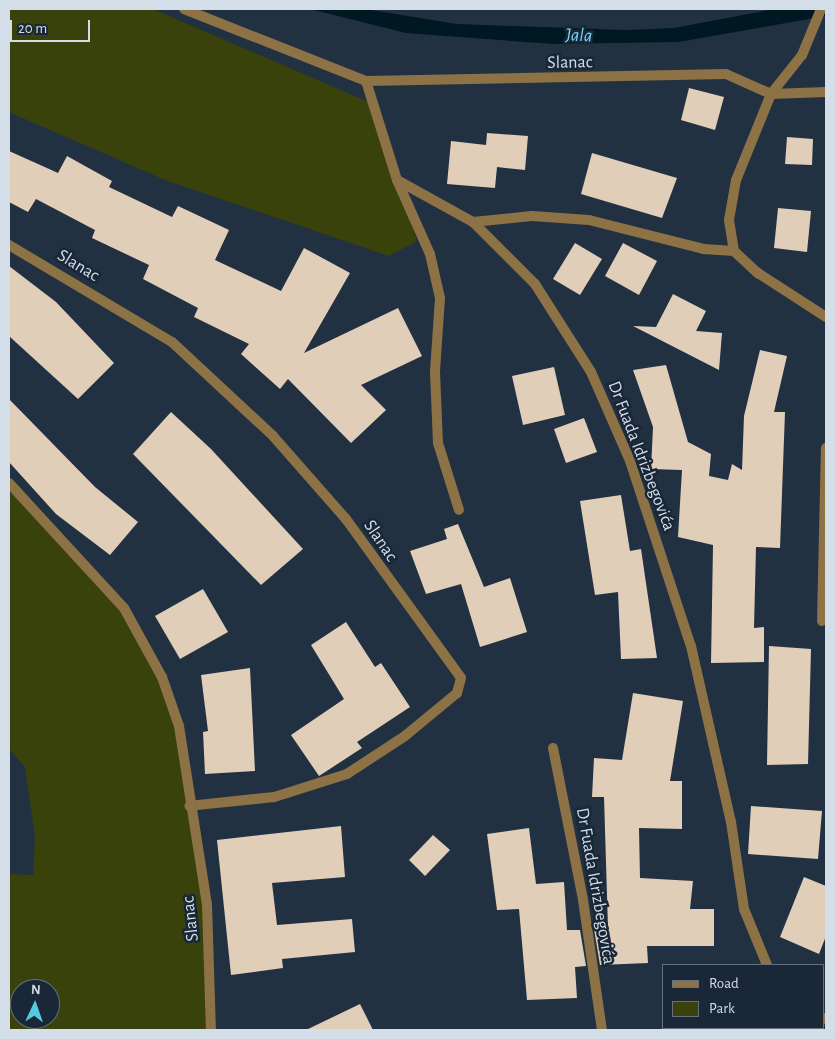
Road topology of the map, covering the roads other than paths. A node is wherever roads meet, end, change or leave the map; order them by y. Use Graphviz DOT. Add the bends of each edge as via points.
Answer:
graph roads {
  1 [pos="184,9"];
  2 [pos="821,9"];
  3 [pos="366,81"];
  4 [pos="826,92"];
  5 [pos="771,94"];
  6 [pos="397,180"];
  7 [pos="473,222"];
  8 [pos="9,245"];
  9 [pos="734,251"];
  10 [pos="826,317"];
  11 [pos="826,448"];
  12 [pos="9,483"];
  13 [pos="459,510"];
  14 [pos="822,621"];
  15 [pos="553,748"];
  16 [pos="189,806"];
  17 [pos="766,964"];
  18 [pos="211,1030"];
  19 [pos="602,1030"];
  1 -- 3 [label="street, Slanac"];
  2 -- 5 [label="street" via="802,55"];
  3 -- 5 [label="street, Slanac" via="726,74"];
  3 -- 6 [label="street"];
  4 -- 5 [label="street"];
  5 -- 9 [label="street" via="736,180 729,220"];
  6 -- 7 [label="street, Dr Fuada Idrizbegovića"];
  6 -- 13 [label="street" via="430,254 440,298 435,372 438,443"];
  7 -- 9 [label="street" via="532,216 589,220 704,249"];
  7 -- 17 [label="street, Dr Fuada Idrizbegovića" via="535,284 591,372 630,461 691,646 730,822 744,909"];
  8 -- 16 [label="street, Slanac" via="172,342 273,436 346,519 461,678 458,693 405,736 347,774 274,797"];
  9 -- 10 [label="street" via="758,273"];
  11 -- 14 [label="street"];
  12 -- 16 [label="street, Slanac" via="124,608 146,643 179,726"];
  15 -- 19 [label="street, Dr Fuada Idrizbegovića" via="583,900"];
  16 -- 18 [label="street, Slanac" via="207,905"];
}
